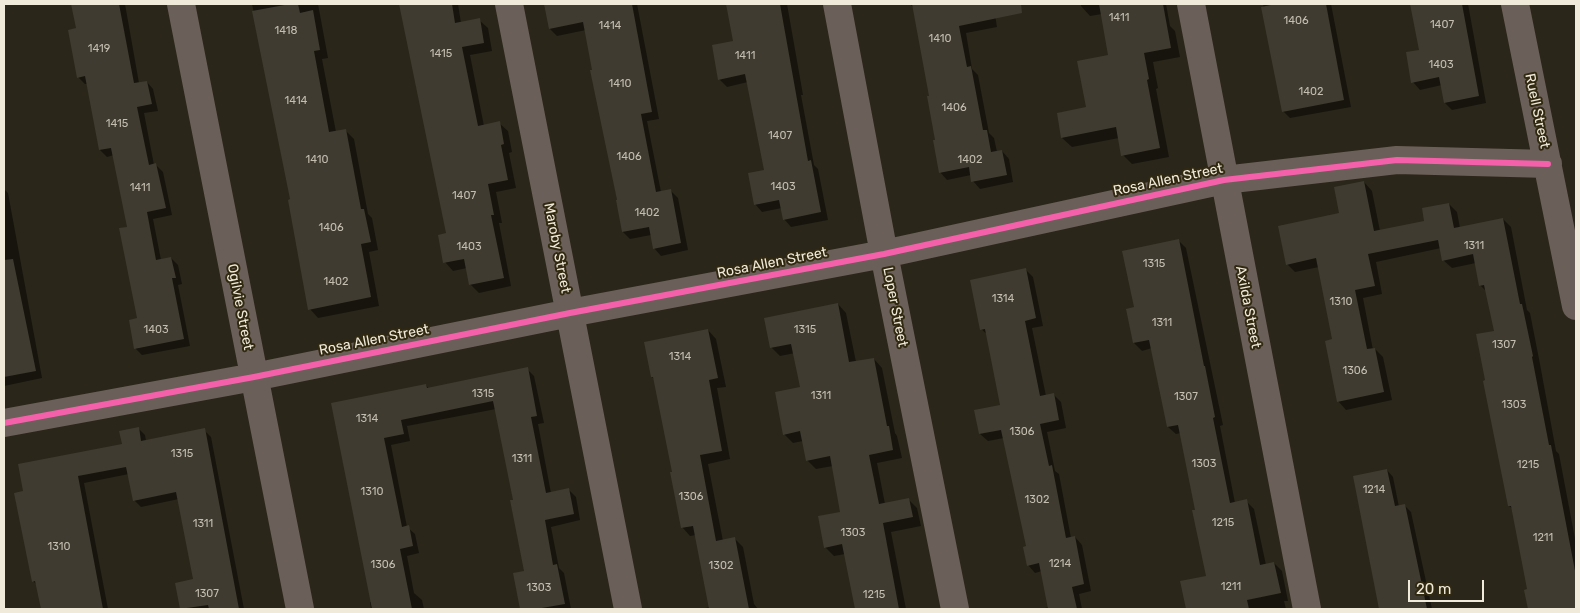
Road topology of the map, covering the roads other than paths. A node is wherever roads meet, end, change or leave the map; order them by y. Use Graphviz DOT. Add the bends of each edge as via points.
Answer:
graph roads {
  1 [pos="181,4"];
  2 [pos="509,4"];
  3 [pos="837,4"];
  4 [pos="1190,4"];
  5 [pos="1515,4"];
  6 [pos="1548,164"];
  7 [pos="1224,180"];
  8 [pos="884,254"];
  9 [pos="1576,306"];
  10 [pos="570,313"];
  11 [pos="254,377"];
  12 [pos="4,423"];
  13 [pos="300,609"];
  14 [pos="628,609"];
  15 [pos="955,609"];
  16 [pos="1307,609"];
  1 -- 11 [label="street, Ogilvie Street"];
  2 -- 10 [label="street, Maroby Street"];
  3 -- 8 [label="street, Loper Street"];
  4 -- 7 [label="street, Axilda Street"];
  5 -- 6 [label="street, Ruell Street"];
  6 -- 7 [label="street, Rosa Allen Street" via="1397,160"];
  6 -- 9 [label="street, Ruell Street"];
  7 -- 8 [label="street, Rosa Allen Street"];
  7 -- 16 [label="street, Axilda Street"];
  8 -- 10 [label="street, Rosa Allen Street"];
  8 -- 15 [label="street, Loper Street"];
  10 -- 11 [label="street, Rosa Allen Street"];
  10 -- 14 [label="street, Maroby Street"];
  11 -- 12 [label="street, Rosa Allen Street"];
  11 -- 13 [label="street, Ogilvie Street"];
}
